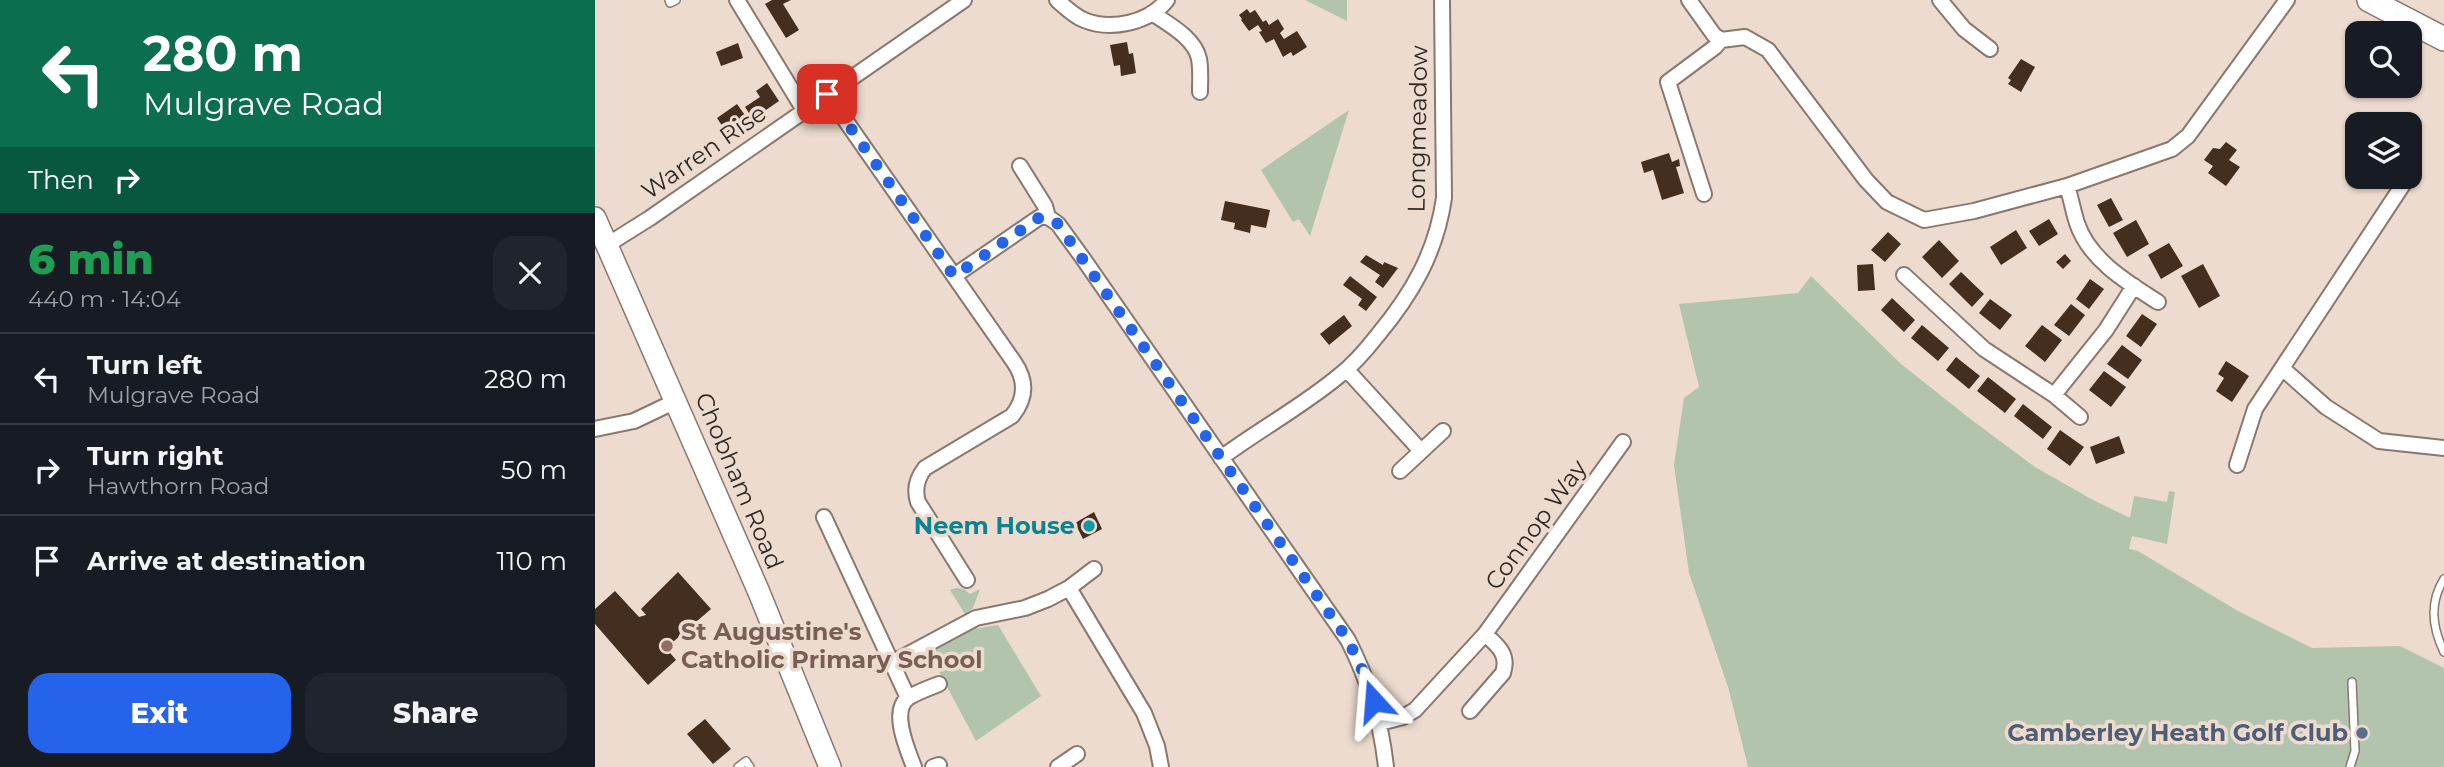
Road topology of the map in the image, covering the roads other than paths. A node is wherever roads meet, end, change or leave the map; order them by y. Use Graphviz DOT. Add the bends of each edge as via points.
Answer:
graph roads {
  1 [pos="669,0"];
  2 [pos="676,0"];
  3 [pos="737,0"];
  4 [pos="964,0"];
  5 [pos="1057,0"];
  6 [pos="1167,0"];
  7 [pos="1443,0"];
  8 [pos="1689,0"];
  9 [pos="1940,0"];
  10 [pos="2287,0"];
  11 [pos="2369,0"];
  12 [pos="1152,13"];
  13 [pos="2444,39"];
  14 [pos="1721,40"];
  15 [pos="1990,49"];
  16 [pos="1199,92"];
  17 [pos="827,94"];
  18 [pos="804,110"];
  19 [pos="1020,166"];
  20 [pos="2067,186"];
  21 [pos="2399,189"];
  22 [pos="1704,194"];
  23 [pos="1048,217"];
  24 [pos="595,218"];
  25 [pos="607,245"];
  26 [pos="1904,274"];
  27 [pos="954,276"];
  28 [pos="2134,286"];
  29 [pos="2158,302"];
  30 [pos="2281,368"];
  31 [pos="1347,370"];
  32 [pos="2054,395"];
  33 [pos="676,401"];
  34 [pos="2080,417"];
  35 [pos="595,429"];
  36 [pos="1443,431"];
  37 [pos="1623,442"];
  38 [pos="2444,448"];
  39 [pos="1421,451"];
  40 [pos="1221,458"];
  41 [pos="2237,465"];
  42 [pos="1400,471"];
  43 [pos="824,517"];
  44 [pos="1094,569"];
  45 [pos="2444,579"];
  46 [pos="967,580"];
  47 [pos="1069,588"];
  48 [pos="1485,634"];
  49 [pos="2444,652"];
  50 [pos="892,663"];
  51 [pos="2352,682"];
  52 [pos="939,684"];
  53 [pos="908,698"];
  54 [pos="1470,711"];
  55 [pos="1380,723"];
  56 [pos="1077,754"];
  57 [pos="738,767"];
  58 [pos="750,767"];
  59 [pos="830,767"];
  60 [pos="914,767"];
  61 [pos="1058,767"];
  62 [pos="1161,767"];
  63 [pos="1386,767"];
  64 [pos="2350,767"];
  1 -- 2 [label="lane"];
  3 -- 18 [label="street"];
  4 -- 17 [label="street, Warren Rise"];
  5 -- 12 [label="street" via="1076,16 1101,24 1120,25"];
  6 -- 12 [label="street"];
  7 -- 31 [label="street, Longmeadow" via="1446,164 1441,219 1429,257 1408,297"];
  8 -- 14 [label="street"];
  9 -- 15 [label="street" via="1964,29"];
  10 -- 20 [label="street" via="2188,136 2172,149"];
  11 -- 13 [label="main road"];
  12 -- 16 [label="street" via="1192,45 1199,57"];
  14 -- 20 [label="street" via="1745,37 1768,50 1866,180 1904,212 1924,220"];
  14 -- 22 [label="street" via="1668,82"];
  17 -- 18 [label="street, Warren Rise"];
  17 -- 27 [label="street"];
  18 -- 25 [label="street, Warren Rise"];
  19 -- 23 [label="street"];
  20 -- 28 [label="street" via="2083,238 2110,269"];
  21 -- 30 [label="street"];
  23 -- 27 [label="street" via="1034,220"];
  23 -- 40 [label="street" via="1062,229"];
  24 -- 25 [label="main road, Chobham Road"];
  25 -- 33 [label="main road, Chobham Road"];
  26 -- 32 [label="street" via="1984,349"];
  27 -- 46 [label="street" via="1018,368 1024,386 1012,416 925,468 919,478 918,502"];
  28 -- 29 [label="street"];
  28 -- 32 [label="street"];
  30 -- 38 [label="street" via="2326,407 2379,441"];
  30 -- 41 [label="street" via="2255,410"];
  31 -- 39 [label="street"];
  31 -- 40 [label="street, Longmeadow"];
  32 -- 34 [label="street"];
  33 -- 35 [label="street" via="634,421"];
  33 -- 59 [label="main road, Chobham Road"];
  36 -- 39 [label="street"];
  37 -- 48 [label="street, Connop Way"];
  39 -- 42 [label="street"];
  40 -- 55 [label="street" via="1348,640"];
  43 -- 50 [label="street"];
  44 -- 47 [label="street"];
  45 -- 49 [label="lane" via="2432,613"];
  47 -- 50 [label="street" via="1025,608 976,618"];
  47 -- 62 [label="street" via="1144,713"];
  48 -- 54 [label="street" via="1503,651 1506,663 1503,673"];
  48 -- 55 [label="street, Connop Way" via="1415,710"];
  50 -- 53 [label="street"];
  51 -- 64 [label="lane" via="2355,751"];
  52 -- 53 [label="street"];
  53 -- 60 [label="street" via="903,703 901,726"];
  55 -- 63 [label="street"];
  56 -- 61 [label="street"];
  57 -- 58 [label="lane" via="746,761"];
}
